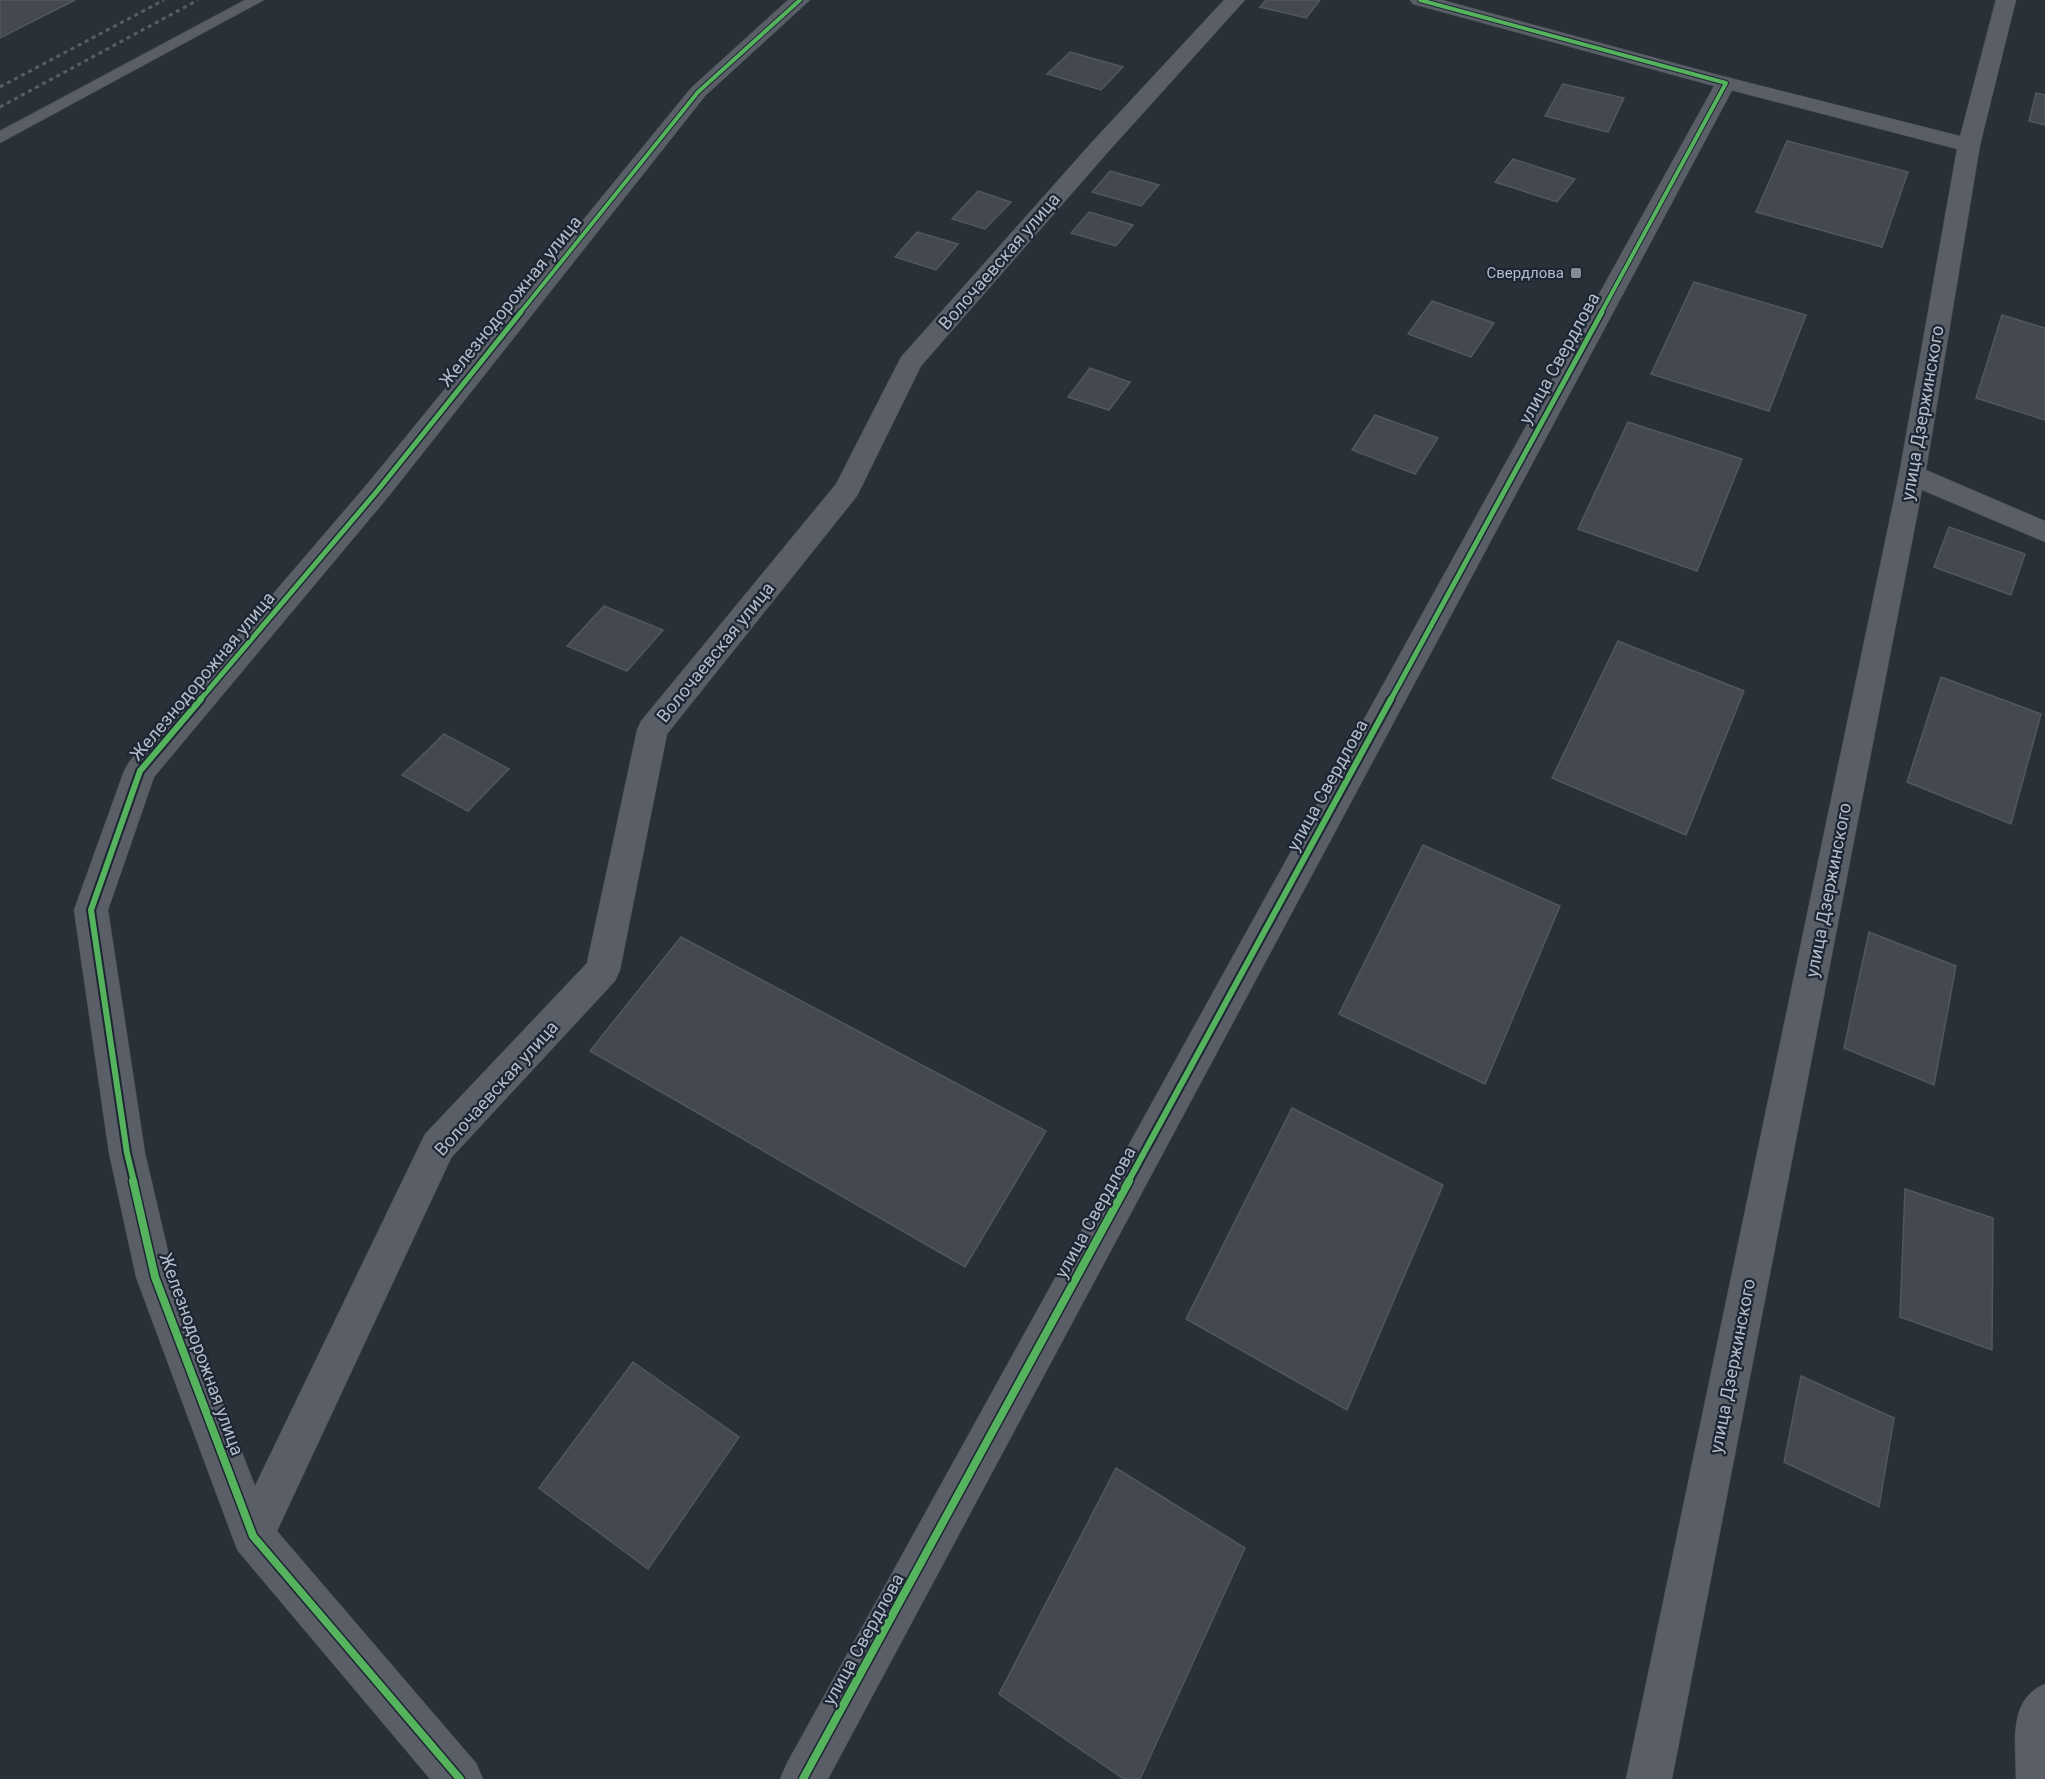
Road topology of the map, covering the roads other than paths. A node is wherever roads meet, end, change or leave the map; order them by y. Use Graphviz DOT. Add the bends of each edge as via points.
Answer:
graph roads {
  1 [pos="256,0"];
  2 [pos="800,0"];
  3 [pos="1235,0"];
  4 [pos="1420,0"];
  5 [pos="2006,0"];
  6 [pos="1726,83"];
  7 [pos="0,138"];
  8 [pos="1969,145"];
  9 [pos="1912,475"];
  10 [pos="2045,531"];
  11 [pos="253,1536"];
  12 [pos="2045,1701"];
  13 [pos="460,1779"];
  14 [pos="804,1779"];
  15 [pos="1649,1779"];
  16 [pos="2034,1779"];
  1 -- 7 [label="lane"];
  2 -- 11 [label="street, Железнодорожная улица" via="698,92 378,490 140,771 91,910 127,1153 155,1277"];
  3 -- 11 [label="street, Волочаевская улица" via="910,363 847,489 652,730 603,970 438,1146"];
  4 -- 6 [label="street"];
  5 -- 8 [label="street, улица Дзержинского"];
  6 -- 8 [label="street"];
  6 -- 14 [label="street, улица Свердлова"];
  8 -- 9 [label="street, улица Дзержинского"];
  9 -- 10 [label="street"];
  9 -- 15 [label="street, улица Дзержинского"];
  11 -- 13 [label="street, Железнодорожная улица"];
  12 -- 16 [label="lane" via="2034,1717"];
}
